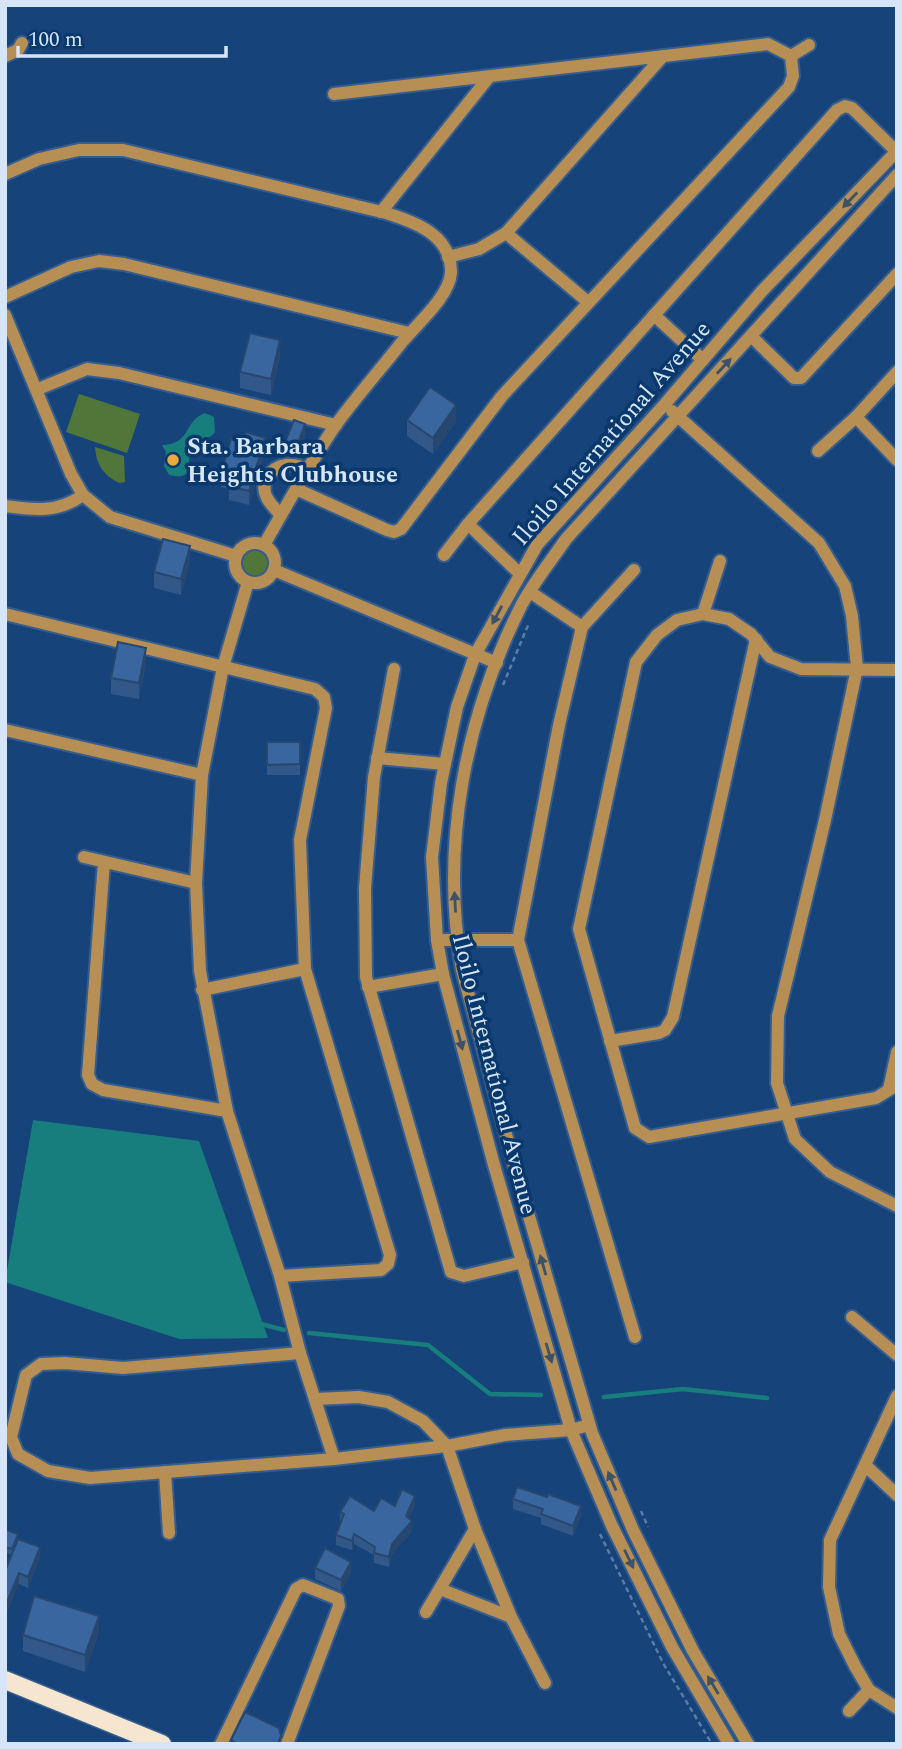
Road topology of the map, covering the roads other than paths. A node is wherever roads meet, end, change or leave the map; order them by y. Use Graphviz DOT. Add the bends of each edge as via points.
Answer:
graph roads {
  1 [pos="22,43"];
  2 [pos="810,45"];
  3 [pos="5,56"];
  4 [pos="663,56"];
  5 [pos="791,57"];
  6 [pos="489,77"];
  7 [pos="334,94"];
  8 [pos="896,151"];
  9 [pos="5,174"];
  10 [pos="897,175"];
  11 [pos="381,212"];
  12 [pos="506,233"];
  13 [pos="448,257"];
  14 [pos="897,274"];
  15 [pos="5,297"];
  16 [pos="588,302"];
  17 [pos="654,315"];
  18 [pos="5,316"];
  19 [pos="409,333"];
  20 [pos="751,337"];
  21 [pos="703,360"];
  22 [pos="897,372"];
  23 [pos="37,389"];
  24 [pos="665,404"];
  25 [pos="677,416"];
  26 [pos="856,417"];
  27 [pos="336,425"];
  28 [pos="818,451"];
  29 [pos="897,460"];
  30 [pos="308,470"];
  31 [pos="296,489"];
  32 [pos="83,495"];
  33 [pos="5,506"];
  34 [pos="281,515"];
  35 [pos="468,524"];
  36 [pos="264,545"];
  37 [pos="444,555"];
  38 [pos="236,556"];
  39 [pos="720,561"];
  40 [pos="634,569"];
  41 [pos="274,570"];
  42 [pos="519,573"];
  43 [pos="248,582"];
  44 [pos="535,596"];
  45 [pos="5,614"];
  46 [pos="703,614"];
  47 [pos="582,627"];
  48 [pos="756,639"];
  49 [pos="475,655"];
  50 [pos="498,663"];
  51 [pos="223,667"];
  52 [pos="857,668"];
  53 [pos="394,669"];
  54 [pos="897,670"];
  55 [pos="5,730"];
  56 [pos="377,758"];
  57 [pos="445,764"];
  58 [pos="202,775"];
  59 [pos="84,857"];
  60 [pos="104,862"];
  61 [pos="196,883"];
  62 [pos="437,940"];
  63 [pos="518,940"];
  64 [pos="457,941"];
  65 [pos="305,970"];
  66 [pos="443,974"];
  67 [pos="369,987"];
  68 [pos="202,990"];
  69 [pos="610,1041"];
  70 [pos="897,1052"];
  71 [pos="893,1087"];
  72 [pos="227,1111"];
  73 [pos="786,1114"];
  74 [pos="897,1206"];
  75 [pos="523,1262"];
  76 [pos="280,1276"];
  77 [pos="852,1317"];
  78 [pos="635,1337"];
  79 [pos="300,1353"];
  80 [pos="897,1355"];
  81 [pos="897,1396"];
  82 [pos="315,1399"];
  83 [pos="589,1425"];
  84 [pos="571,1430"];
  85 [pos="447,1446"];
  86 [pos="334,1459"];
  87 [pos="865,1465"];
  88 [pos="165,1472"];
  89 [pos="897,1495"];
  90 [pos="475,1529"];
  91 [pos="169,1533"];
  92 [pos="440,1589"];
  93 [pos="426,1612"];
  94 [pos="511,1617"];
  95 [pos="5,1680"];
  96 [pos="545,1684"];
  97 [pos="869,1690"];
  98 [pos="897,1707"];
  99 [pos="849,1711"];
  100 [pos="162,1744"];
  101 [pos="221,1744"];
  102 [pos="287,1744"];
  103 [pos="729,1744"];
  104 [pos="748,1744"];
  1 -- 3 [label="street"];
  2 -- 5 [label="street"];
  4 -- 5 [label="street" via="768,44"];
  4 -- 6 [label="street"];
  4 -- 12 [label="street"];
  5 -- 16 [label="street" via="789,87"];
  6 -- 7 [label="street"];
  6 -- 11 [label="street"];
  8 -- 17 [label="street" via="852,108 837,110"];
  8 -- 21 [label="street, Iloilo International Avenue, one-way"];
  9 -- 11 [label="street" via="39,159 79,150 123,150"];
  10 -- 20 [label="street, Iloilo International Avenue"];
  11 -- 13 [label="street" via="414,221 438,237"];
  12 -- 13 [label="street" via="479,249"];
  12 -- 16 [label="street"];
  13 -- 19 [label="street" via="451,274 438,303"];
  14 -- 20 [label="street" via="801,378 794,378"];
  15 -- 19 [label="street" via="71,267 99,261"];
  16 -- 31 [label="street" via="502,396 401,529 387,530"];
  17 -- 21 [label="street"];
  17 -- 35 [label="street"];
  18 -- 23 [label="street"];
  19 -- 27 [label="street"];
  25 -- 20 [label="street, Iloilo International Avenue, one-way"];
  21 -- 24 [label="street, Iloilo International Avenue"];
  22 -- 26 [label="street"];
  23 -- 27 [label="street" via="87,369"];
  23 -- 32 [label="street"];
  24 -- 25 [label="street"];
  24 -- 42 [label="street, Iloilo International Avenue" via="537,545"];
  25 -- 44 [label="street, Iloilo International Avenue" via="566,540"];
  25 -- 52 [label="street" via="819,543 845,586"];
  26 -- 28 [label="street"];
  26 -- 29 [label="street"];
  27 -- 30 [label="street"];
  30 -- 31 [label="street"];
  30 -- 34 [label="street" via="286,465 268,475 264,484 267,499"];
  31 -- 34 [label="street"];
  32 -- 33 [label="street" via="48,510"];
  32 -- 38 [label="street" via="110,517"];
  34 -- 36 [label="street"];
  35 -- 37 [label="street"];
  35 -- 42 [label="street"];
  36 -- 38 [label="street" via="253,543"];
  36 -- 41 [label="street" via="275,560"];
  38 -- 43 [label="street" via="239,576"];
  39 -- 46 [label="street"];
  40 -- 47 [label="street"];
  41 -- 43 [label="street" via="268,579"];
  41 -- 49 [label="street"];
  42 -- 49 [label="street, Iloilo International Avenue, one-way"];
  43 -- 51 [label="street"];
  44 -- 47 [label="street"];
  44 -- 50 [label="street, Iloilo International Avenue" via="522,605"];
  45 -- 51 [label="street"];
  46 -- 48 [label="street" via="729,619"];
  46 -- 69 [label="street" via="677,620 657,635 636,663 633,676 579,929"];
  47 -- 63 [label="street"];
  48 -- 52 [label="street" via="770,657 801,669"];
  48 -- 69 [label="street" via="673,1017 659,1033"];
  49 -- 50 [label="street"];
  49 -- 57 [label="street, Iloilo International Avenue" via="457,707"];
  64 -- 50 [label="street, Iloilo International Avenue, one-way" via="453,861 462,786 478,710"];
  51 -- 58 [label="street"];
  51 -- 65 [label="street" via="315,690 324,697 326,708 300,840"];
  52 -- 54 [label="street"];
  52 -- 73 [label="street" via="778,1016 777,1083"];
  53 -- 56 [label="street"];
  55 -- 58 [label="street"];
  56 -- 57 [label="street"];
  56 -- 67 [label="street" via="366,888"];
  57 -- 62 [label="street, Iloilo International Avenue" via="432,857"];
  58 -- 61 [label="street"];
  59 -- 60 [label="street"];
  60 -- 61 [label="street"];
  60 -- 72 [label="street" via="88,1075 92,1084 103,1090"];
  61 -- 68 [label="street"];
  62 -- 64 [label="street"];
  62 -- 66 [label="street, Iloilo International Avenue"];
  63 -- 64 [label="street"];
  63 -- 78 [label="street"];
  83 -- 64 [label="street, Iloilo International Avenue, one-way" via="481,1046"];
  65 -- 68 [label="street"];
  65 -- 76 [label="street" via="390,1255 381,1270"];
  66 -- 67 [label="street"];
  66 -- 75 [label="street, Iloilo International Avenue, one-way"];
  67 -- 75 [label="street" via="451,1272 464,1276"];
  68 -- 72 [label="street"];
  69 -- 73 [label="street" via="635,1128 649,1138"];
  70 -- 71 [label="street"];
  71 -- 73 [label="street" via="876,1098"];
  72 -- 76 [label="street"];
  73 -- 74 [label="street" via="795,1139 830,1172"];
  75 -- 84 [label="street, Iloilo International Avenue, one-way"];
  76 -- 79 [label="street"];
  77 -- 80 [label="street"];
  79 -- 82 [label="street"];
  79 -- 88 [label="street" via="123,1368 41,1364 26,1376 11,1437 18,1454 48,1471 90,1478"];
  81 -- 87 [label="street"];
  82 -- 85 [label="street" via="359,1397 387,1402 423,1422"];
  82 -- 86 [label="street"];
  83 -- 84 [label="street"];
  104 -- 83 [label="street, Iloilo International Avenue, one-way" via="693,1651 633,1530"];
  84 -- 85 [label="street"];
  84 -- 103 [label="street, Iloilo International Avenue, one-way" via="672,1647"];
  85 -- 86 [label="street"];
  85 -- 90 [label="street"];
  86 -- 88 [label="street"];
  87 -- 89 [label="street"];
  87 -- 97 [label="street" via="830,1540 830,1587 839,1634"];
  88 -- 91 [label="street"];
  90 -- 92 [label="street"];
  90 -- 94 [label="street"];
  92 -- 93 [label="street"];
  92 -- 94 [label="street"];
  94 -- 96 [label="street"];
  95 -- 100 [label="main road"];
  97 -- 98 [label="street"];
  97 -- 99 [label="street"];
  101 -- 102 [label="street" via="296,1590 303,1585 338,1599 339,1606"];
}
